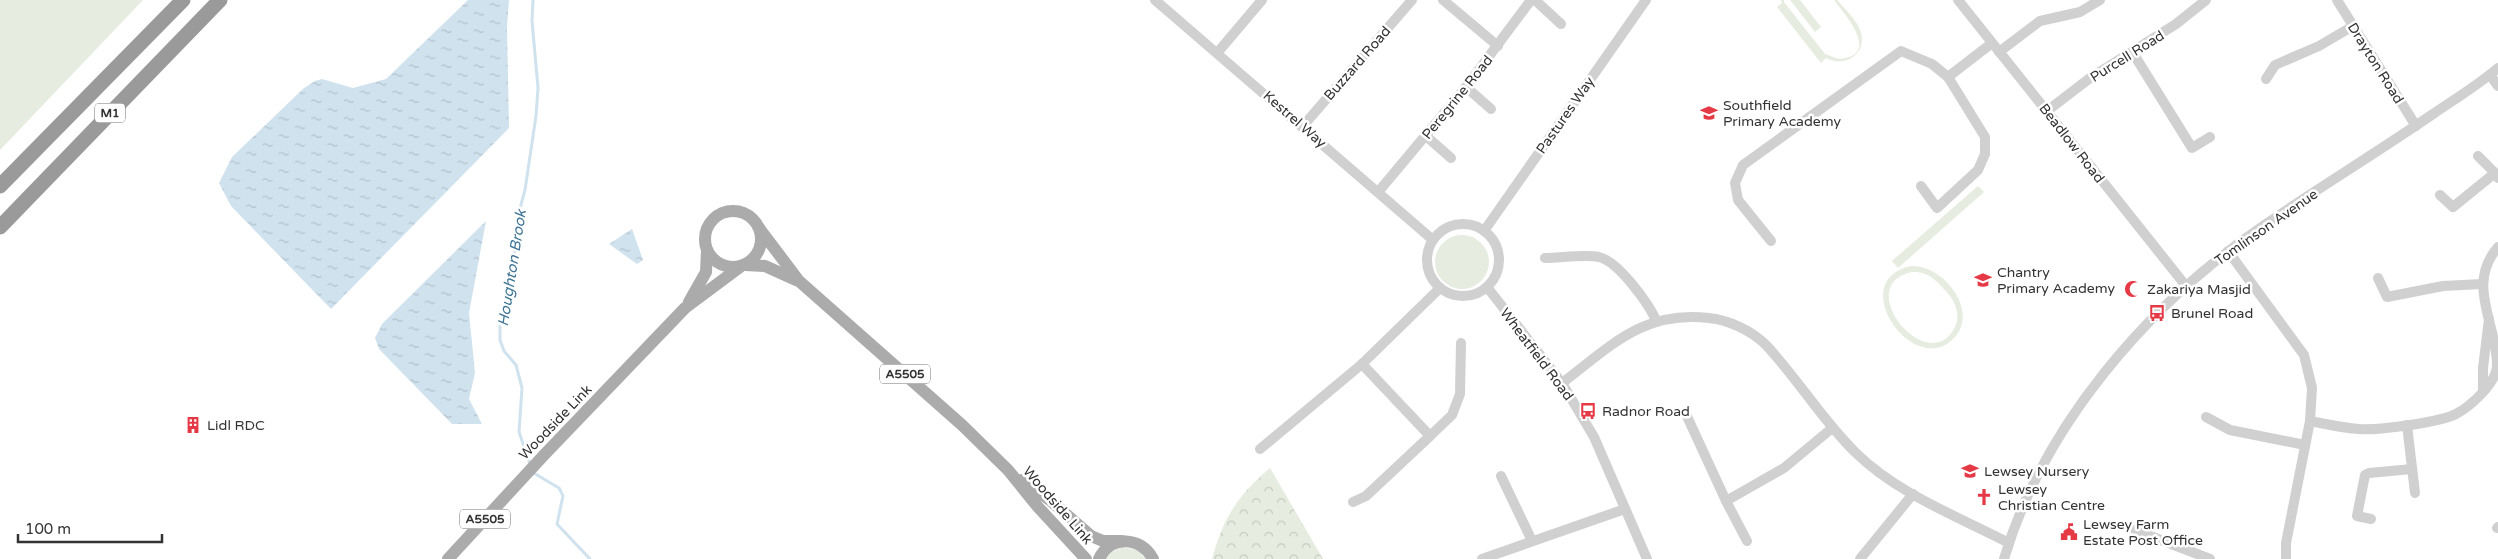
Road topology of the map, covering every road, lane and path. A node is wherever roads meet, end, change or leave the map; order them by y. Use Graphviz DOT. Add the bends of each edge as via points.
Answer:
graph roads {
  1 [pos="183,0"];
  2 [pos="220,0"];
  3 [pos="1155,0"];
  4 [pos="1262,0"];
  5 [pos="1412,0"];
  6 [pos="1443,0"];
  7 [pos="1531,0"];
  8 [pos="1535,0"];
  9 [pos="1646,0"];
  10 [pos="1958,0"];
  11 [pos="2100,0"];
  12 [pos="2206,0"];
  13 [pos="2337,0"];
  14 [pos="1561,24"];
  15 [pos="2353,26"];
  16 [pos="1498,46"];
  17 [pos="1996,47"];
  18 [pos="1218,52"];
  19 [pos="2133,53"];
  20 [pos="2498,68"];
  21 [pos="2490,75"];
  22 [pos="1948,77"];
  23 [pos="2266,79"];
  24 [pos="2498,86"];
  25 [pos="1466,88"];
  26 [pos="1491,109"];
  27 [pos="2047,112"];
  28 [pos="1303,126"];
  29 [pos="2416,126"];
  30 [pos="1426,136"];
  31 [pos="2210,137"];
  32 [pos="2478,156"];
  33 [pos="1450,158"];
  34 [pos="2496,175"];
  35 [pos="0,184"];
  36 [pos="1921,186"];
  37 [pos="1379,191"];
  38 [pos="2440,194"];
  39 [pos="0,226"];
  40 [pos="759,228"];
  41 [pos="1484,231"];
  42 [pos="1433,240"];
  43 [pos="1771,241"];
  44 [pos="2498,247"];
  45 [pos="2228,251"];
  46 [pos="707,252"];
  47 [pos="1544,258"];
  48 [pos="742,266"];
  49 [pos="2378,278"];
  50 [pos="800,281"];
  51 [pos="2482,284"];
  52 [pos="2186,286"];
  53 [pos="1486,287"];
  54 [pos="1440,288"];
  55 [pos="686,308"];
  56 [pos="2489,317"];
  57 [pos="1656,320"];
  58 [pos="1461,343"];
  59 [pos="1362,364"];
  60 [pos="2498,369"];
  61 [pos="1562,383"];
  62 [pos="2484,392"];
  63 [pos="1685,412"];
  64 [pos="2206,417"];
  65 [pos="2310,421"];
  66 [pos="2407,425"];
  67 [pos="1831,429"];
  68 [pos="1430,436"];
  69 [pos="2305,445"];
  70 [pos="1260,449"];
  71 [pos="2412,469"];
  72 [pos="1008,470"];
  73 [pos="1501,476"];
  74 [pos="2415,493"];
  75 [pos="1913,494"];
  76 [pos="1726,501"];
  77 [pos="1353,502"];
  78 [pos="1625,509"];
  79 [pos="2372,519"];
  80 [pos="2135,530"];
  81 [pos="1121,541"];
  82 [pos="1747,541"];
  83 [pos="1532,542"];
  84 [pos="2009,543"];
  85 [pos="448,559"];
  86 [pos="1086,559"];
  87 [pos="1099,559"];
  88 [pos="1153,559"];
  89 [pos="1482,559"];
  90 [pos="1647,559"];
  91 [pos="1860,559"];
  92 [pos="2004,559"];
  93 [pos="2210,559"];
  94 [pos="2286,559"];
  1 -- 35 [label="highway, M1"];
  2 -- 39 [label="highway, M1"];
  3 -- 18 [label="street, Kestrel Way"];
  4 -- 18 [label="street"];
  5 -- 28 [label="street, Buzzard Road"];
  6 -- 16 [label="street"];
  7 -- 16 [label="street, Peregrine Road"];
  8 -- 14 [label="street"];
  9 -- 41 [label="street, Pastures Way"];
  10 -- 17 [label="street, Beadlow Road"];
  11 -- 17 [label="street" via="2080,12 2040,21"];
  12 -- 19 [label="street, Purcell Road"];
  13 -- 15 [label="street, Drayton Road"];
  15 -- 23 [label="street" via="2319,46 2275,65"];
  15 -- 29 [label="street, Drayton Road"];
  16 -- 25 [label="street, Peregrine Road"];
  17 -- 22 [label="street"];
  17 -- 27 [label="street, Beadlow Road"];
  18 -- 28 [label="street, Kestrel Way"];
  19 -- 27 [label="street, Purcell Road" via="2090,78"];
  19 -- 31 [label="street" via="2192,148"];
  20 -- 21 [label="street, Tomlinson Avenue"];
  21 -- 24 [label="street"];
  21 -- 29 [label="street, Tomlinson Avenue"];
  22 -- 36 [label="street" via="1984,137 1985,154 1978,170 1937,208"];
  22 -- 43 [label="street" via="1932,64 1902,51 1743,165 1735,183 1738,200"];
  25 -- 26 [label="street"];
  25 -- 30 [label="street, Peregrine Road"];
  27 -- 52 [label="street, Beadlow Road"];
  28 -- 37 [label="street, Kestrel Way"];
  29 -- 45 [label="street, Tomlinson Avenue"];
  30 -- 33 [label="street"];
  30 -- 37 [label="street, Peregrine Road"];
  32 -- 34 [label="street"];
  34 -- 38 [label="street" via="2453,207"];
  37 -- 42 [label="street, Kestrel Way"];
  40 -- 46 [label="main road, A5505" via="740,211 722,212 705,230"];
  40 -- 48 [label="main road, A5505" via="759,249 751,261"];
  40 -- 50 [label="main road, Woodside Link / A5505"];
  41 -- 42 [label="street" via="1474,226 1457,225 1441,232"];
  41 -- 53 [label="street" via="1494,243 1499,258 1496,274"];
  42 -- 54 [label="street" via="1428,254 1428,270"];
  44 -- 51 [label="street" via="2490,255"];
  45 -- 52 [label="street, Tomlinson Avenue"];
  45 -- 65 [label="street" via="2304,355 2312,388"];
  46 -- 48 [label="main road, A5505" via="717,263 732,268"];
  46 -- 55 [label="main road, Woodside Link / A5505" via="706,272"];
  47 -- 57 [label="street" via="1599,257 1614,265 1649,306"];
  48 -- 50 [label="main road, Woodside Link / A5505" via="765,266"];
  48 -- 55 [label="main road, Woodside Link / A5505"];
  49 -- 51 [label="street" via="2387,297 2443,286"];
  50 -- 72 [label="main road, Woodside Link / A5505" via="962,424"];
  51 -- 56 [label="street"];
  52 -- 84 [label="street, Tomlinson Avenue" via="2117,356 2088,394 2058,441"];
  53 -- 54 [label="street" via="1478,293 1458,296"];
  53 -- 61 [label="street, Wheatfield Road"];
  54 -- 59 [label="street"];
  55 -- 85 [label="main road, Woodside Link / A5505"];
  56 -- 60 [label="street"];
  56 -- 62 [label="street" via="2482,368"];
  57 -- 61 [label="street" via="1636,329"];
  57 -- 67 [label="street" via="1686,315 1720,319 1746,330 1765,345"];
  58 -- 68 [label="street" via="1460,394 1452,415"];
  59 -- 68 [label="street"];
  59 -- 70 [label="street"];
  60 -- 62 [label="street"];
  61 -- 78 [label="street, Wheatfield Road" via="1594,437"];
  62 -- 66 [label="street" via="2454,415"];
  63 -- 76 [label="street"];
  64 -- 69 [label="street" via="2230,430"];
  65 -- 66 [label="street" via="2359,430"];
  65 -- 69 [label="street"];
  66 -- 71 [label="street"];
  67 -- 75 [label="street" via="1883,476"];
  67 -- 76 [label="street" via="1784,468"];
  68 -- 77 [label="street" via="1366,496"];
  69 -- 94 [label="street"];
  71 -- 74 [label="street"];
  71 -- 79 [label="street" via="2369,472 2365,476 2357,516"];
  72 -- 81 [label="main road, Woodside Link / A5505" via="1091,536 1103,541"];
  72 -- 86 [label="main road, Woodside Link / A5505"];
  73 -- 83 [label="street"];
  75 -- 84 [label="street"];
  75 -- 91 [label="street"];
  76 -- 82 [label="street"];
  78 -- 83 [label="street"];
  78 -- 90 [label="street, Wheatfield Road"];
  80 -- 93 [label="street"];
  81 -- 87 [label="main road, Woodside Link" via="1106,548"];
  81 -- 88 [label="main road, Woodside Link" via="1137,543"];
  83 -- 89 [label="street"];
  84 -- 92 [label="street, Tomlinson Avenue"];
}
